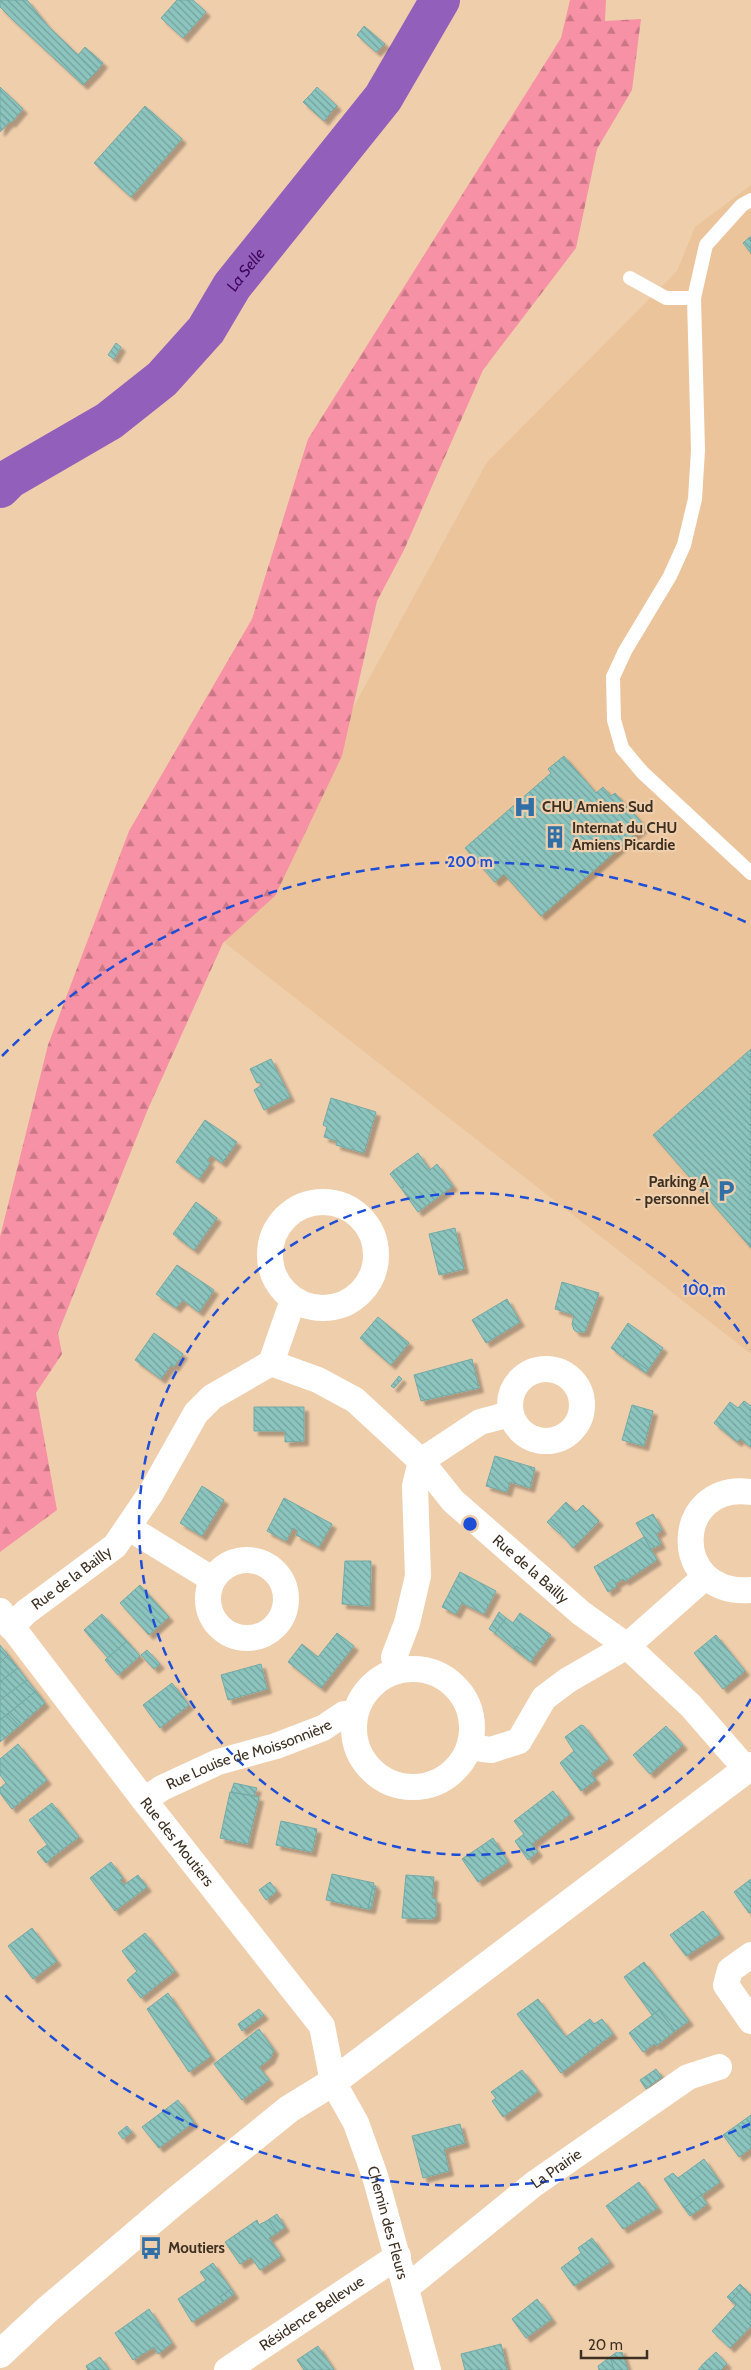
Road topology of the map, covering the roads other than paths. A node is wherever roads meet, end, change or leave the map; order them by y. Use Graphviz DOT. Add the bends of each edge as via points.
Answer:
graph roads {
  1 [pos="751,200"];
  2 [pos="630,278"];
  3 [pos="694,298"];
  4 [pos="751,873"];
  5 [pos="293,1300"];
  6 [pos="272,1363"];
  7 [pos="510,1414"];
  8 [pos="421,1461"];
  9 [pos="751,1492"];
  10 [pos="129,1528"];
  11 [pos="705,1577"];
  12 [pos="212,1580"];
  13 [pos="751,1590"];
  14 [pos="5,1619"];
  15 [pos="627,1646"];
  16 [pos="396,1670"];
  17 [pos="354,1714"];
  18 [pos="470,1747"];
  19 [pos="749,1768"];
  20 [pos="144,1800"];
  21 [pos="751,1955"];
  22 [pos="751,2021"];
  23 [pos="719,2067"];
  24 [pos="333,2082"];
  25 [pos="398,2256"];
  26 [pos="406,2288"];
  27 [pos="0,2354"];
  28 [pos="226,2370"];
  29 [pos="428,2370"];
  1 -- 3 [label="lane" via="742,205 706,245"];
  2 -- 3 [label="lane" via="666,298"];
  3 -- 4 [label="lane" via="698,450 695,499 684,545 670,576 613,677 614,720 622,748 642,772"];
  5 -- 5 [label="street" via="316,1308 341,1306 367,1285 374,1270 375,1245 365,1222 352,1211 335,1203 317,1202 299,1207 284,1218 273,1234 269,1252 271,1270 279,1287"];
  5 -- 6 [label="street"];
  6 -- 8 [label="street, Rue de la Bailly" via="318,1380 356,1400"];
  6 -- 10 [label="street, Rue de la Bailly" via="212,1397 196,1413"];
  7 -- 8 [label="street" via="480,1422"];
  8 -- 15 [label="street, Rue de la Bailly" via="452,1501 580,1613"];
  8 -- 16 [label="street" via="415,1486 418,1576 407,1623 394,1657"];
  9 -- 11 [label="street" via="722,1493 697,1515 691,1530 690,1547 695,1563"];
  10 -- 12 [label="street"];
  10 -- 14 [label="street, Rue de la Bailly" via="115,1546 26,1612"];
  11 -- 13 [label="street" via="734,1591"];
  11 -- 15 [label="street"];
  14 -- 20 [label="street, Rue des Moutiers"];
  15 -- 18 [label="street" via="568,1680 544,1698 519,1741 491,1750"];
  15 -- 19 [label="street, Rue de la Bailly" via="691,1706"];
  16 -- 17 [label="street, Rue Louise de Moissonnière" via="370,1686"];
  16 -- 18 [label="street, Rue Louise de Moissonnière" via="415,1668 433,1672 462,1694 470,1711 473,1729"];
  17 -- 18 [label="street, Rue Louise de Moissonnière" via="353,1734 358,1753 370,1770 386,1782 399,1786 426,1786 445,1779 460,1765"];
  17 -- 20 [label="street, Rue Louise de Moissonnière" via="344,1714 323,1728 276,1746 218,1762"];
  19 -- 24 [label="street"];
  20 -- 24 [label="street, Rue des Moutiers" via="322,2026"];
  21 -- 22 [label="street" via="730,1970 726,1986"];
  23 -- 26 [label="street, La Prairie" via="688,2077 542,2179"];
  24 -- 25 [label="street, Chemin des Fleurs" via="356,2123"];
  24 -- 27 [label="street" via="289,2109 173,2203"];
  25 -- 26 [label="street, Chemin des Fleurs"];
  25 -- 28 [label="street, Résidence Bellevue"];
  26 -- 29 [label="street, Chemin des Fleurs"];
}
